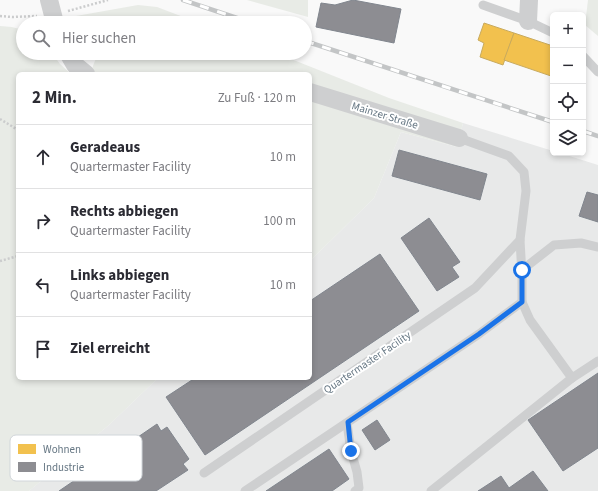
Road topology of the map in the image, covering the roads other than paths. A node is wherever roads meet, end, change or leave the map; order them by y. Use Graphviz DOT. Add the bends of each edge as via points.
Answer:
graph roads {
  1 [pos="529,0"];
  2 [pos="483,5"];
  3 [pos="528,21"];
  4 [pos="550,32"];
  5 [pos="586,59"];
  6 [pos="72,60"];
  7 [pos="84,72"];
  8 [pos="598,72"];
  9 [pos="312,93"];
  10 [pos="459,138"];
  11 [pos="520,240"];
  12 [pos="598,247"];
  13 [pos="522,270"];
  14 [pos="522,302"];
  15 [pos="598,361"];
  16 [pos="572,378"];
  17 [pos="348,422"];
  18 [pos="204,473"];
  19 [pos="245,491"];
  20 [pos="354,491"];
  21 [pos="432,491"];
  1 -- 3 [label="street"];
  2 -- 3 [label="lane"];
  3 -- 4 [label="lane"];
  5 -- 8 [label="lane"];
  6 -- 7 [label="street"];
  9 -- 10 [label="street, Mainzer Straße"];
  10 -- 11 [label="lane" via="509,156 524,172 526,191"];
  11 -- 13 [label="lane"];
  11 -- 18 [label="lane, Quartermaster Facility" via="476,288"];
  12 -- 13 [label="lane" via="580,242 554,245"];
  13 -- 14 [label="lane"];
  14 -- 16 [label="lane" via="530,320"];
  14 -- 17 [label="lane"];
  15 -- 16 [label="lane"];
  16 -- 21 [label="lane"];
  17 -- 19 [label="lane"];
  17 -- 20 [label="lane" via="359,488"];
}
